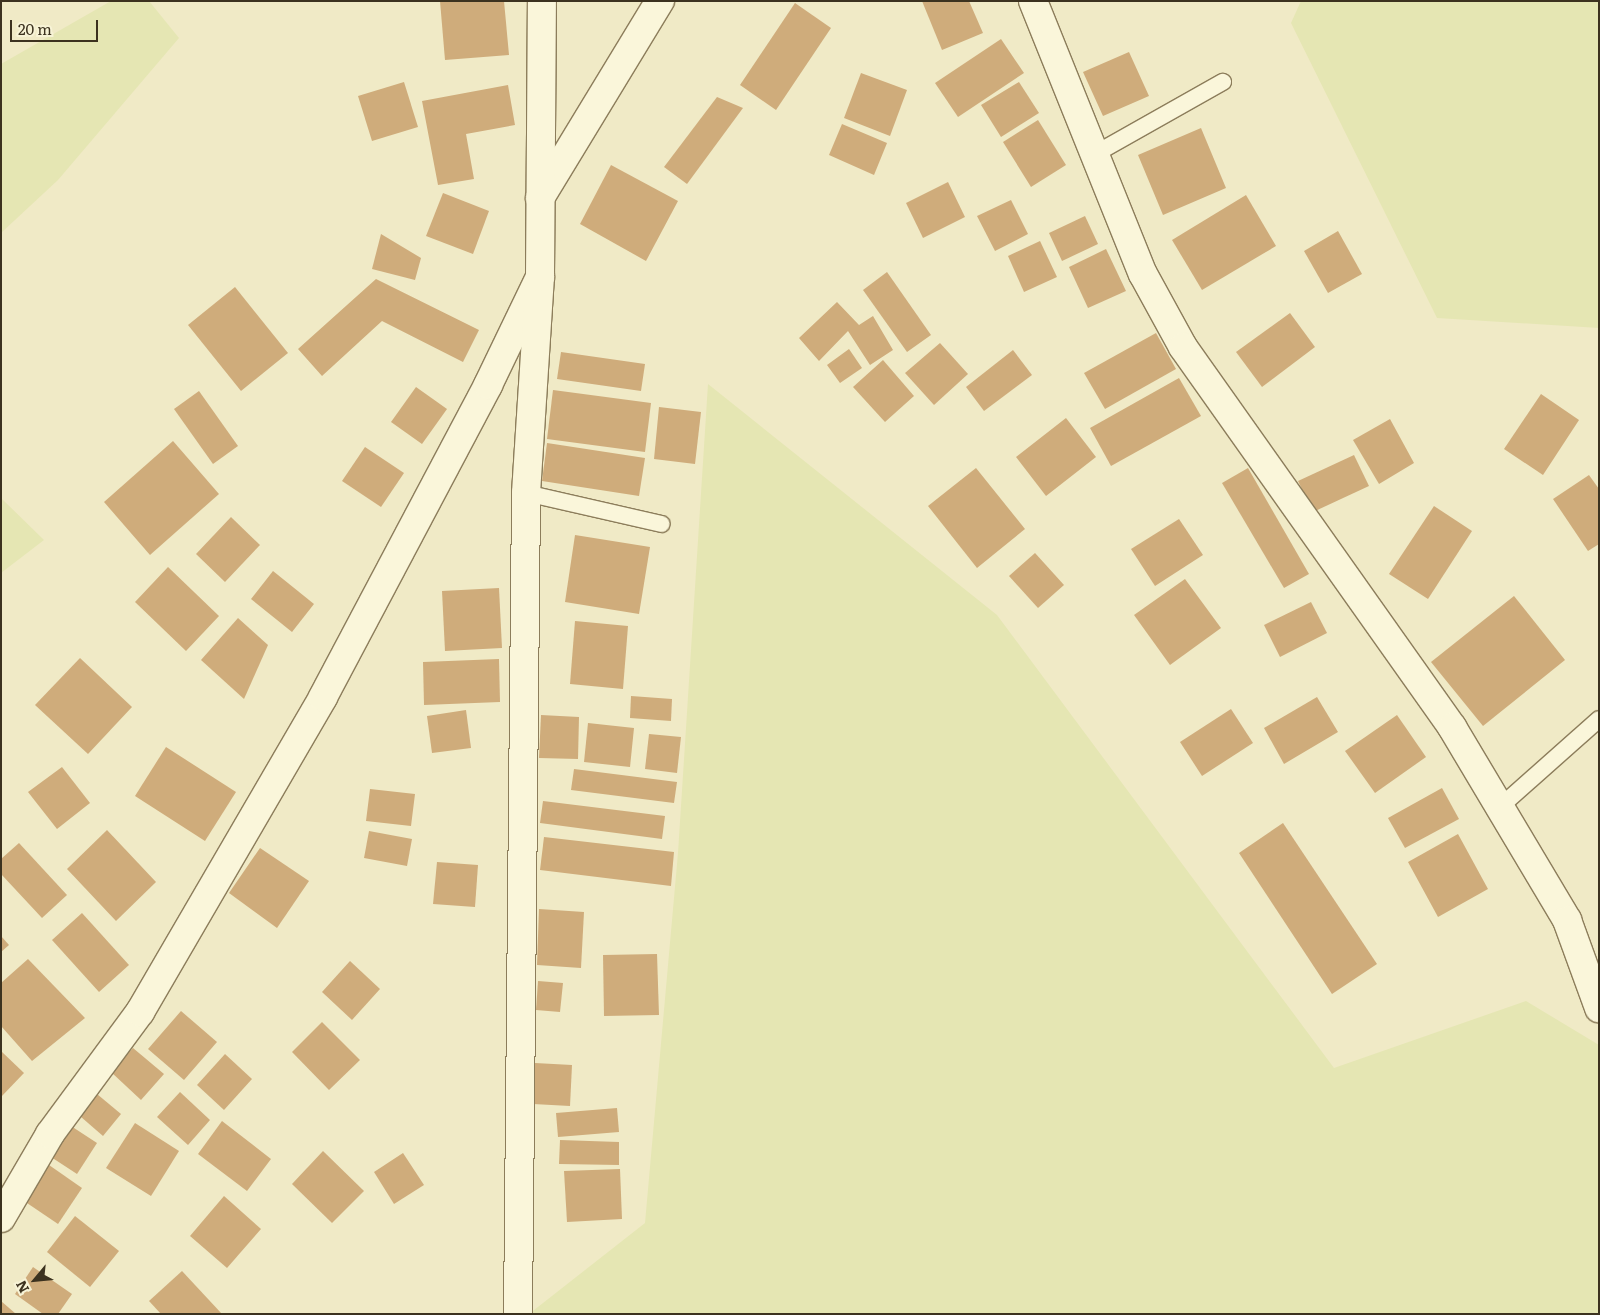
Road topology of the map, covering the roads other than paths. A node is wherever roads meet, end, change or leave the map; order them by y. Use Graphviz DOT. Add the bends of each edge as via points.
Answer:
graph roads {
  1 [pos="542,1"];
  2 [pos="660,1"];
  3 [pos="1033,1"];
  4 [pos="1223,82"];
  5 [pos="1096,154"];
  6 [pos="540,198"];
  7 [pos="540,277"];
  8 [pos="526,493"];
  9 [pos="661,524"];
  10 [pos="1599,719"];
  11 [pos="1500,807"];
  12 [pos="1599,1008"];
  13 [pos="1,1218"];
  14 [pos="518,1314"];
  1 -- 6 [label="street"];
  2 -- 6 [label="street"];
  3 -- 5 [label="street"];
  4 -- 5 [label="lane"];
  5 -- 11 [label="street" via="1143,274 1183,347 1452,727"];
  6 -- 7 [label="street"];
  7 -- 8 [label="street"];
  7 -- 13 [label="street" via="484,393 324,697 140,1012 50,1134"];
  8 -- 9 [label="lane"];
  8 -- 14 [label="street"];
  10 -- 11 [label="lane"];
  11 -- 12 [label="street" via="1567,920"];
}
